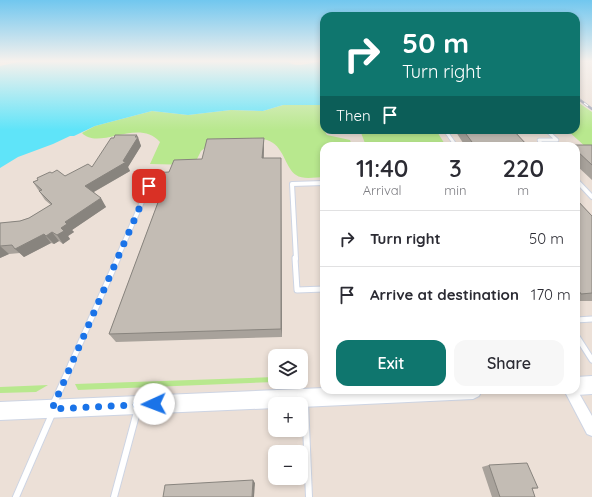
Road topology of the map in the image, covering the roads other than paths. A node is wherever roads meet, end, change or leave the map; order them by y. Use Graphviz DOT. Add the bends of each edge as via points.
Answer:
graph roads {
  1 [pos="550,134"];
  2 [pos="540,142"];
  3 [pos="320,183"];
  4 [pos="580,184"];
  5 [pos="149,186"];
  6 [pos="592,197"];
  7 [pos="320,289"];
  8 [pos="592,319"];
  9 [pos="580,320"];
  10 [pos="580,341"];
  11 [pos="592,360"];
  12 [pos="592,385"];
  13 [pos="580,386"];
  14 [pos="375,394"];
  15 [pos="572,394"];
  16 [pos="308,398"];
  17 [pos="268,400"];
  18 [pos="139,405"];
  19 [pos="53,409"];
  20 [pos="0,411"];
  21 [pos="592,429"];
  22 [pos="307,437"];
  23 [pos="16,497"];
  24 [pos="114,497"];
  25 [pos="309,497"];
  1 -- 2 [label="lane" via="557,140 539,140"];
  3 -- 7 [label="lane" via="292,184 297,290"];
  4 -- 6 [label="lane"];
  5 -- 19 [label="lane"];
  8 -- 9 [label="lane"];
  10 -- 11 [label="lane"];
  12 -- 13 [label="street"];
  14 -- 16 [label="street"];
  15 -- 21 [label="street"];
  17 -- 18 [label="street"];
  18 -- 19 [label="street"];
  18 -- 24 [label="lane"];
  19 -- 20 [label="street"];
  19 -- 23 [label="lane"];
  22 -- 25 [label="lane"];
}
